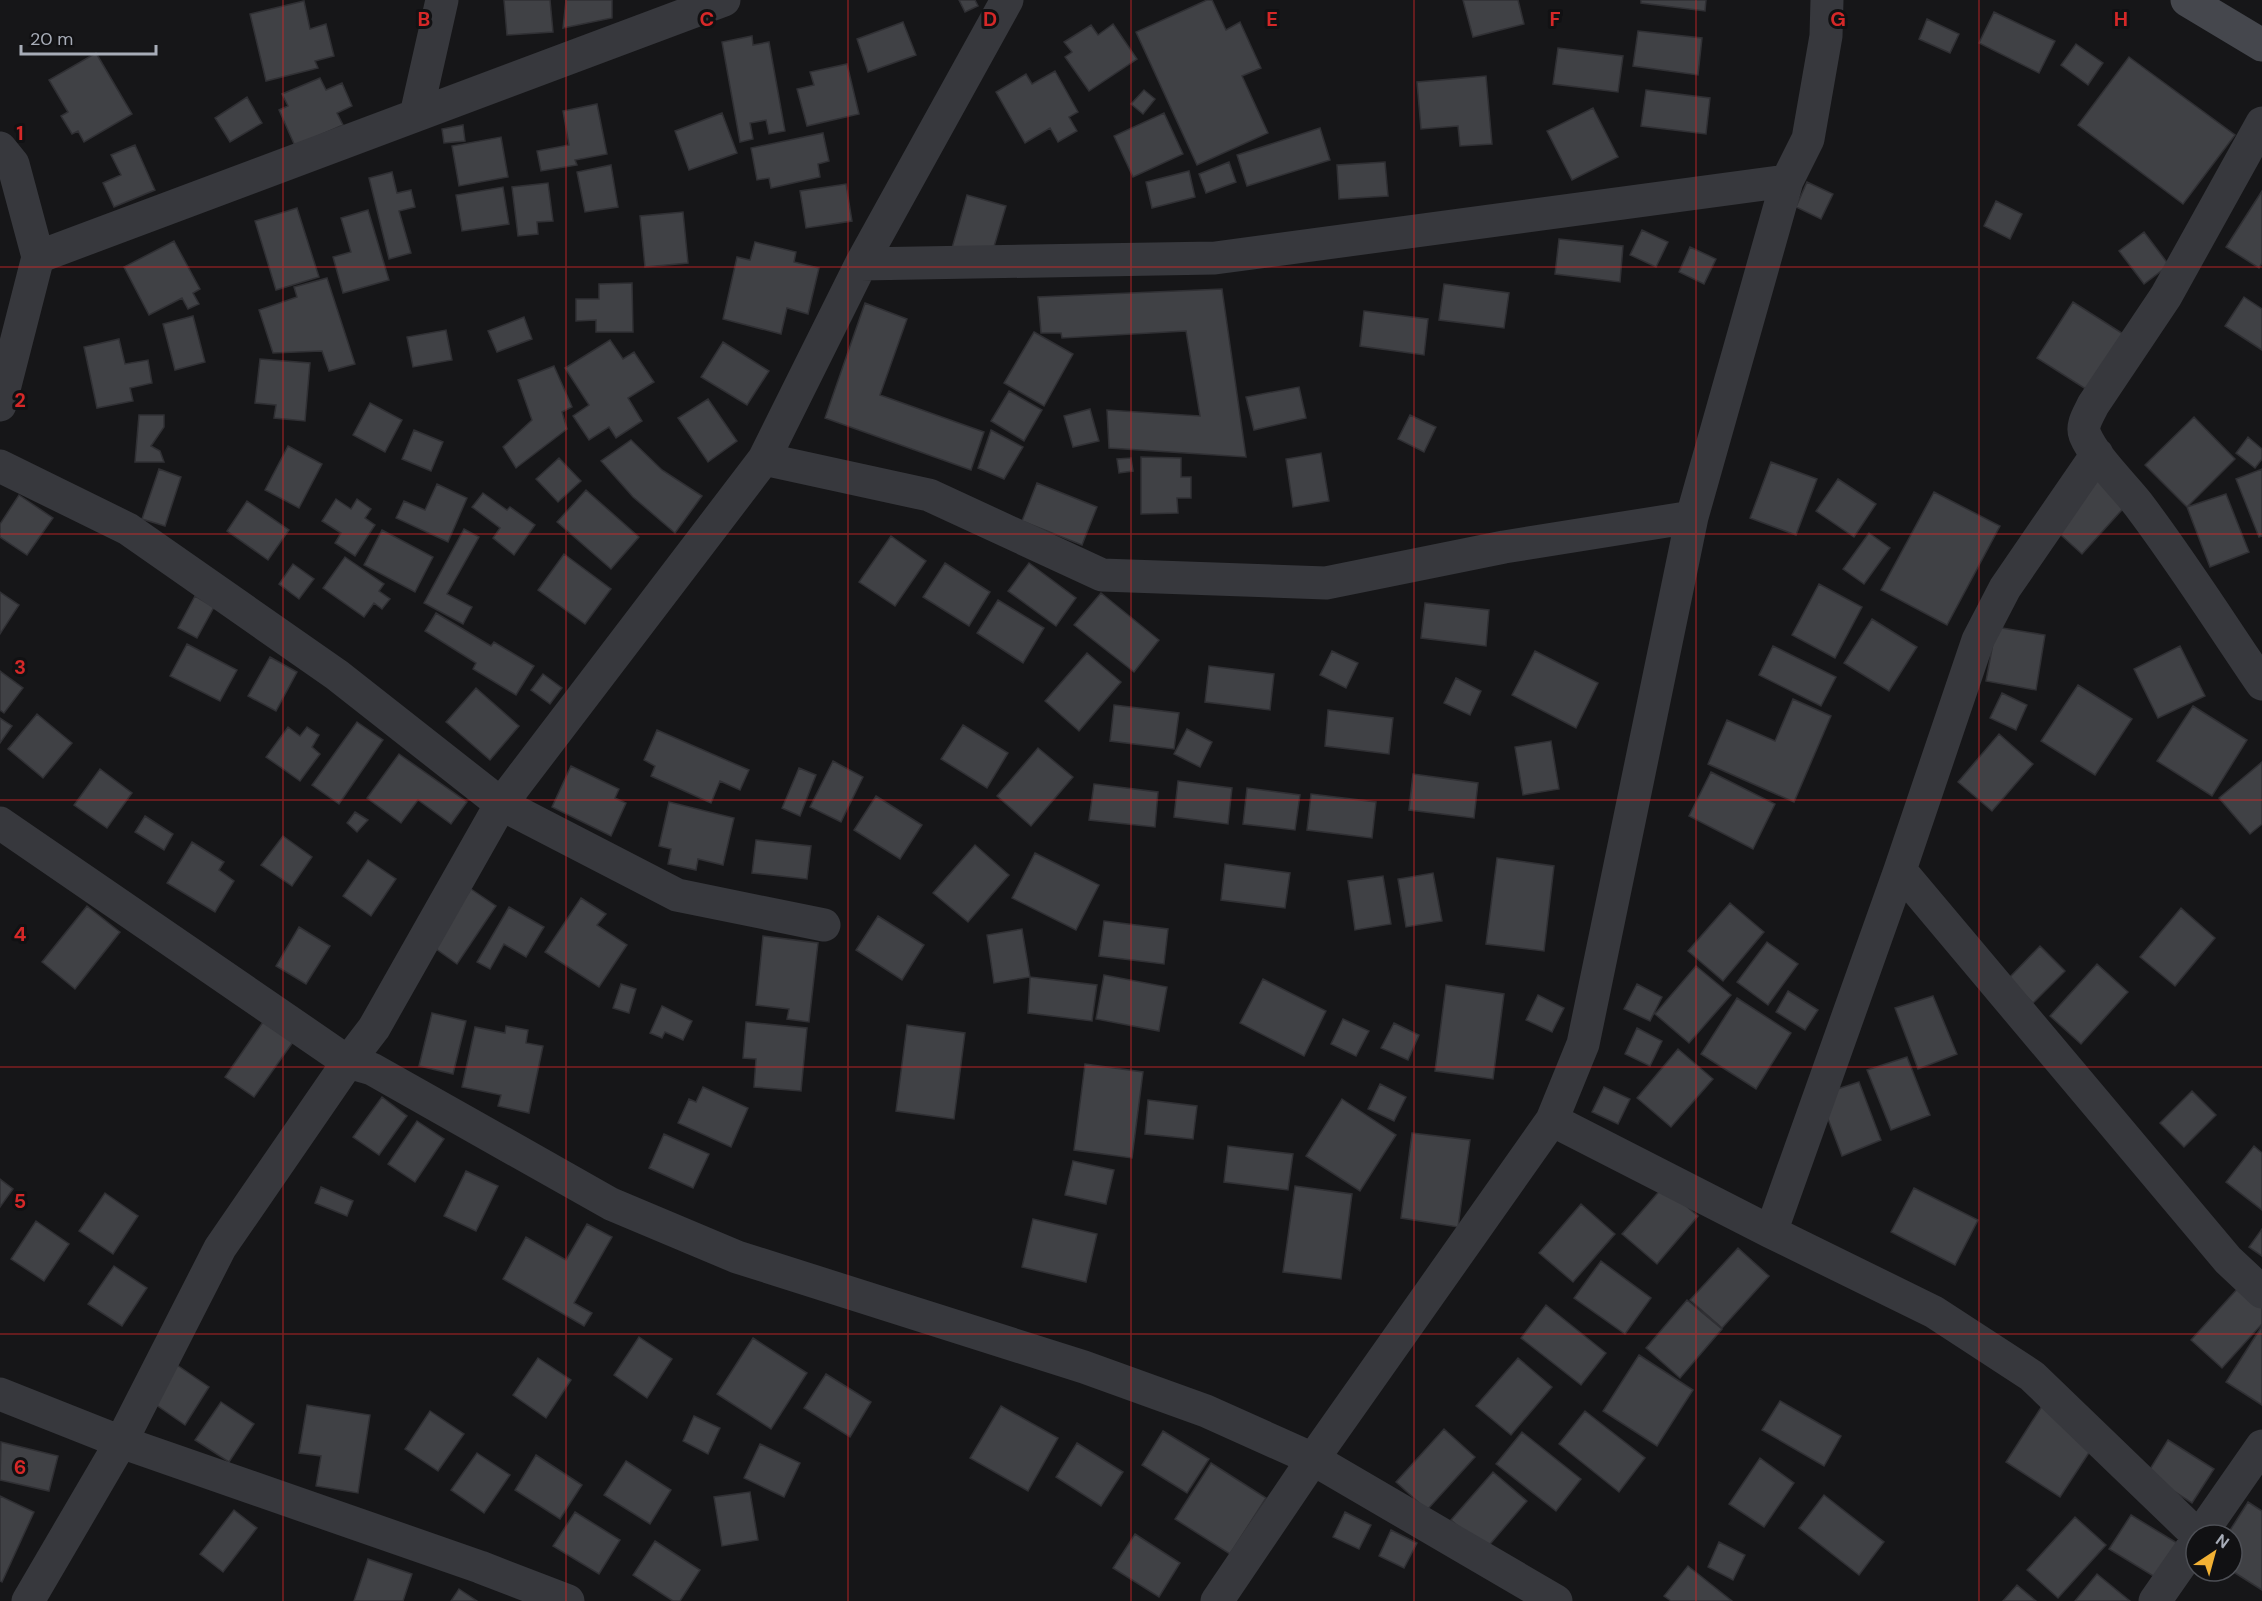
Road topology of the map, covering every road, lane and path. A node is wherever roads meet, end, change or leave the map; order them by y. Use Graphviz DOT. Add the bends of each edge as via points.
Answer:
graph roads {
  1 [pos="442,0"];
  2 [pos="724,0"];
  3 [pos="1007,0"];
  4 [pos="1827,0"];
  5 [pos="2187,0"];
  6 [pos="2262,45"];
  7 [pos="416,115"];
  8 [pos="2262,123"];
  9 [pos="0,148"];
  10 [pos="1787,181"];
  11 [pos="38,257"];
  12 [pos="861,264"];
  13 [pos="0,405"];
  14 [pos="2097,454"];
  15 [pos="764,459"];
  16 [pos="0,466"];
  17 [pos="1692,517"];
  18 [pos="2262,684"];
  19 [pos="501,804"];
  20 [pos="0,823"];
  21 [pos="1900,870"];
  22 [pos="824,925"];
  23 [pos="348,1062"];
  24 [pos="1552,1120"];
  25 [pos="1771,1232"];
  26 [pos="2262,1292"];
  27 [pos="0,1394"];
  28 [pos="121,1442"];
  29 [pos="2262,1446"];
  30 [pos="1313,1459"];
  31 [pos="2186,1523"];
  32 [pos="2207,1523"];
  33 [pos="2184,1559"];
  34 [pos="28,1601"];
  35 [pos="568,1601"];
  36 [pos="1217,1601"];
  37 [pos="1556,1601"];
  38 [pos="2155,1601"];
  1 -- 7 [label="street"];
  2 -- 7 [label="street"];
  3 -- 12 [label="street"];
  4 -- 10 [label="street" via="1826,36 1808,139"];
  5 -- 6 [label="main road"];
  7 -- 11 [label="street"];
  8 -- 14 [label="street" via="2166,296 2085,420 2084,434"];
  9 -- 11 [label="street" via="13,164"];
  10 -- 12 [label="street" via="1215,258"];
  10 -- 17 [label="street"];
  11 -- 13 [label="street"];
  12 -- 15 [label="street"];
  14 -- 18 [label="street" via="2138,505"];
  14 -- 21 [label="street" via="2005,588 1978,640"];
  15 -- 17 [label="street" via="929,495 1102,575 1326,583 1504,547"];
  15 -- 19 [label="street"];
  16 -- 19 [label="street" via="128,529 337,675"];
  17 -- 24 [label="street" via="1583,1044"];
  19 -- 22 [label="street" via="677,895"];
  19 -- 23 [label="street" via="374,1028"];
  20 -- 23 [label="street"];
  21 -- 25 [label="street"];
  21 -- 26 [label="street" via="2228,1260"];
  23 -- 28 [label="street" via="220,1248"];
  23 -- 30 [label="street" via="372,1069 611,1204 699,1241 738,1257 1095,1371 1206,1411"];
  24 -- 25 [label="street"];
  24 -- 30 [label="street"];
  25 -- 31 [label="street" via="1934,1312 2032,1376"];
  27 -- 28 [label="street"];
  28 -- 34 [label="street"];
  28 -- 35 [label="street"];
  29 -- 32 [label="street"];
  30 -- 36 [label="street"];
  30 -- 37 [label="street"];
  33 -- 38 [label="street"];
}
